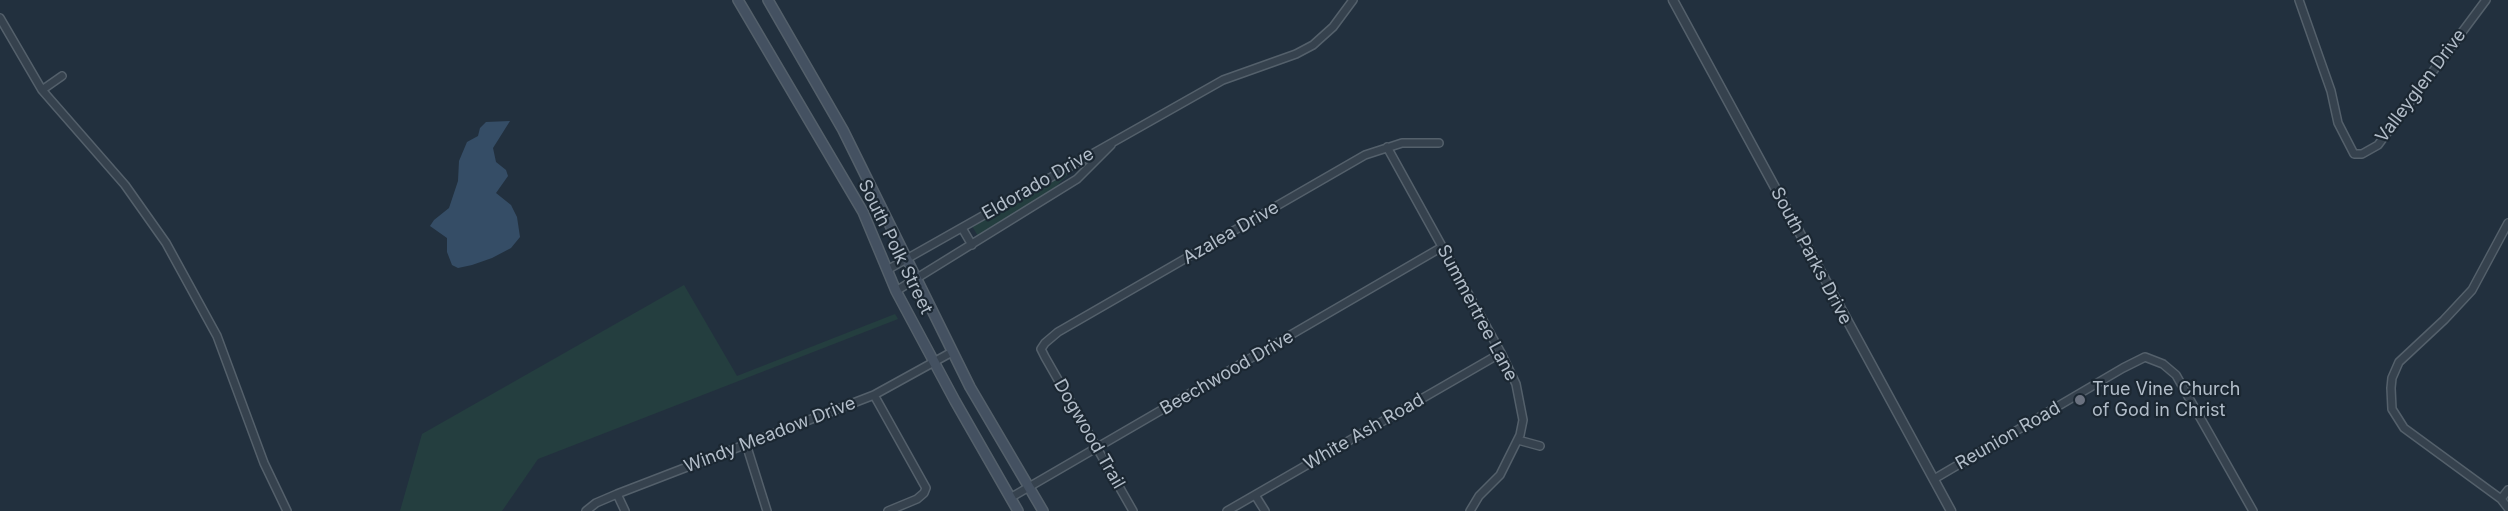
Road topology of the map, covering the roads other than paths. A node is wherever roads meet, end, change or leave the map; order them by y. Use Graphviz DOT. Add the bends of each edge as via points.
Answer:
graph roads {
  1 [pos="738,0"];
  2 [pos="768,0"];
  3 [pos="1353,0"];
  4 [pos="1673,0"];
  5 [pos="2299,0"];
  6 [pos="2487,0"];
  7 [pos="0,18"];
  8 [pos="62,76"];
  9 [pos="42,90"];
  10 [pos="1115,141"];
  11 [pos="1439,143"];
  12 [pos="1386,147"];
  13 [pos="2508,223"];
  14 [pos="962,228"];
  15 [pos="972,245"];
  16 [pos="1442,247"];
  17 [pos="907,260"];
  18 [pos="887,270"];
  19 [pos="917,280"];
  20 [pos="896,291"];
  21 [pos="952,352"];
  22 [pos="1501,352"];
  23 [pos="1045,357"];
  24 [pos="933,362"];
  25 [pos="874,395"];
  26 [pos="1518,440"];
  27 [pos="746,444"];
  28 [pos="1539,446"];
  29 [pos="1097,449"];
  30 [pos="1934,479"];
  31 [pos="1028,486"];
  32 [pos="2508,490"];
  33 [pos="617,494"];
  34 [pos="1255,495"];
  35 [pos="1010,498"];
  36 [pos="2501,499"];
  37 [pos="2508,508"];
  38 [pos="287,511"];
  39 [pos="586,511"];
  40 [pos="625,511"];
  41 [pos="767,511"];
  42 [pos="888,511"];
  43 [pos="1018,511"];
  44 [pos="1043,511"];
  45 [pos="1133,511"];
  46 [pos="1227,511"];
  47 [pos="1265,511"];
  48 [pos="1470,511"];
  49 [pos="1951,511"];
  50 [pos="2253,511"];
  1 -- 18 [label="main road, South Polk Street" via="863,212"];
  2 -- 17 [label="main road, South Polk Street" via="843,130"];
  3 -- 10 [label="street, Eldorado Drive" via="1313,45 1223,80"];
  4 -- 30 [label="street, South Parks Drive"];
  5 -- 6 [label="street, Valleyglen Drive" via="2338,123 2354,154 2378,145"];
  7 -- 9 [label="street"];
  8 -- 9 [label="street"];
  9 -- 38 [label="street" via="125,184 165,243 216,336 264,463"];
  10 -- 14 [label="street, Eldorado Drive"];
  10 -- 15 [label="street, Eldorado Drive" via="1077,179"];
  11 -- 12 [label="street, Azalea Drive"];
  12 -- 16 [label="street, Summertree Lane"];
  12 -- 23 [label="street, Azalea Drive" via="1365,155 1058,332 1041,348"];
  13 -- 36 [label="street" via="2472,290 2399,362 2391,388 2392,409 2404,428"];
  14 -- 15 [label="street, Eldorado Drive"];
  14 -- 17 [label="street, Eldorado Drive"];
  15 -- 19 [label="street, Eldorado Drive"];
  16 -- 22 [label="street, Summertree Lane"];
  16 -- 29 [label="street, Beechwood Drive"];
  17 -- 18 [label="street, Eldorado Drive"];
  17 -- 19 [label="main road, South Polk Street"];
  18 -- 20 [label="main road, South Polk Street"];
  19 -- 20 [label="street, Eldorado Drive"];
  19 -- 21 [label="main road, South Polk Street"];
  20 -- 24 [label="main road, South Polk Street"];
  21 -- 24 [label="street, Windy Meadow Drive"];
  21 -- 31 [label="main road, South Polk Street"];
  22 -- 26 [label="street, Summertree Lane" via="1516,384 1523,420"];
  22 -- 34 [label="street, White Ash Road"];
  23 -- 29 [label="street, Dogwood Trail"];
  24 -- 25 [label="street, Windy Meadow Drive"];
  24 -- 35 [label="main road, South Polk Street"];
  25 -- 27 [label="street, Windy Meadow Drive"];
  25 -- 42 [label="street" via="926,488 917,499"];
  26 -- 28 [label="street"];
  26 -- 48 [label="street, Summertree Lane" via="1500,475"];
  27 -- 33 [label="street, Windy Meadow Drive"];
  27 -- 41 [label="street"];
  29 -- 31 [label="street, Beechwood Drive"];
  29 -- 45 [label="street, Dogwood Trail"];
  30 -- 49 [label="street, South Parks Drive"];
  30 -- 50 [label="street, Reunion Road" via="2145,357 2163,364 2175,375"];
  31 -- 35 [label="street, Beechwood Drive"];
  31 -- 44 [label="main road, South Polk Street"];
  32 -- 36 [label="street"];
  33 -- 39 [label="street, Windy Meadow Drive"];
  33 -- 40 [label="street"];
  34 -- 46 [label="street, White Ash Road"];
  34 -- 47 [label="street"];
  35 -- 43 [label="main road, South Polk Street"];
  36 -- 37 [label="street"];
}
